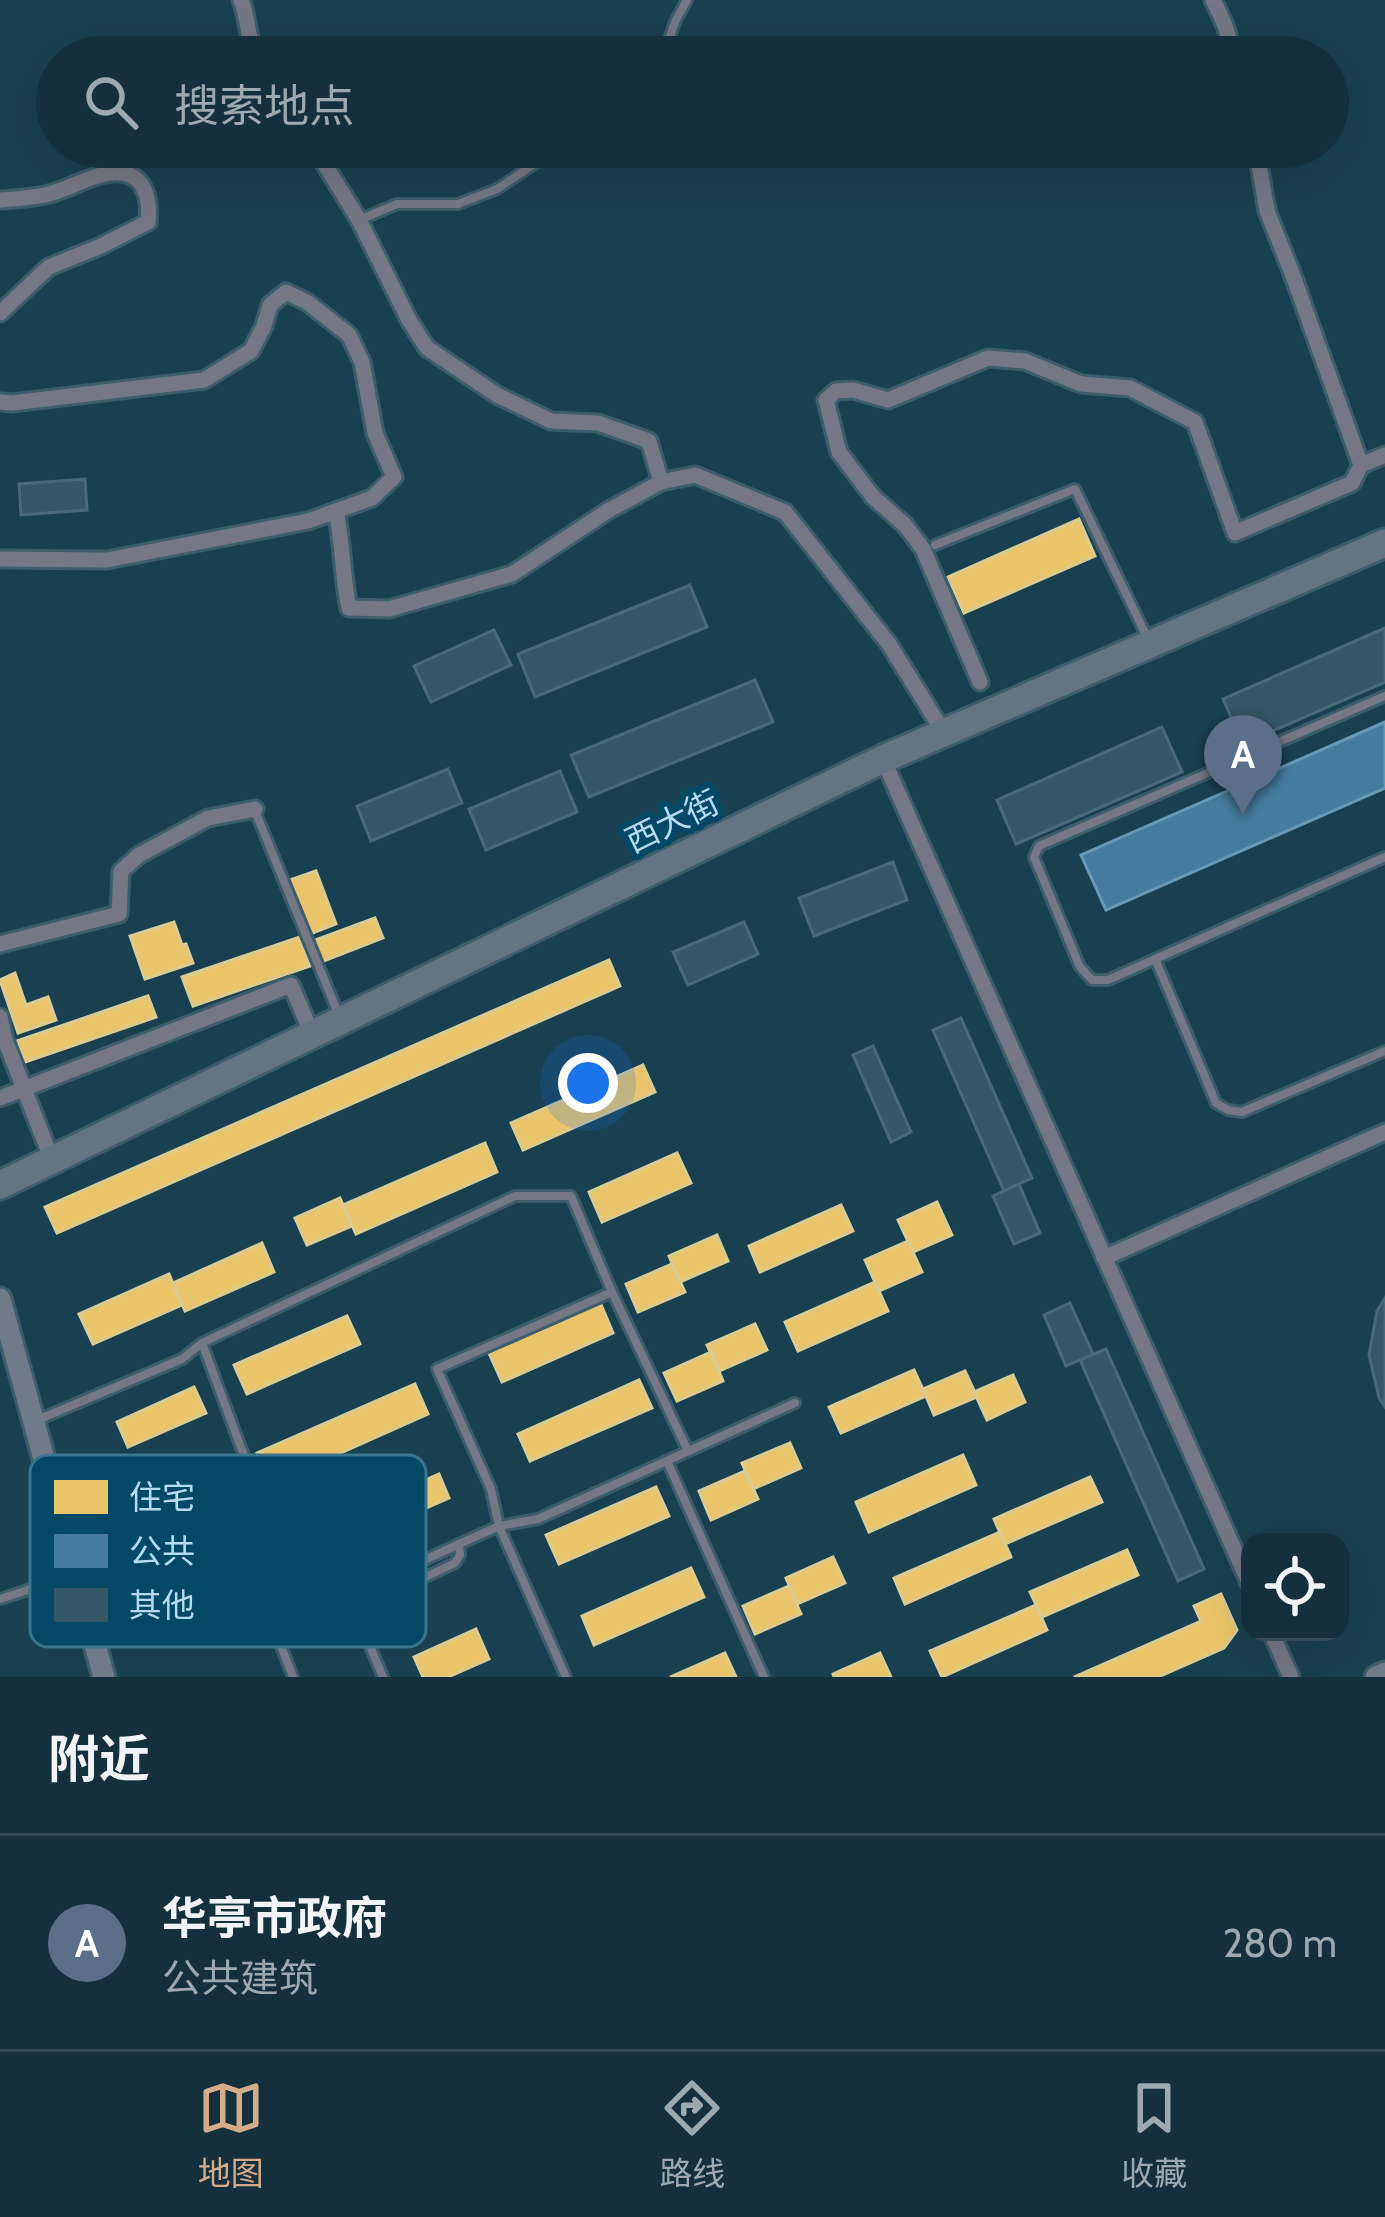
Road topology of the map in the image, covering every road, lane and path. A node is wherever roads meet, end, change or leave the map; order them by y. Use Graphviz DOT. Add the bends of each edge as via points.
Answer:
graph roads {
  1 [pos="241,0"];
  2 [pos="687,0"];
  3 [pos="1213,0"];
  4 [pos="248,36"];
  5 [pos="670,36"];
  6 [pos="1229,36"];
  7 [pos="327,168"];
  8 [pos="528,168"];
  9 [pos="1260,168"];
  10 [pos="0,200"];
  11 [pos="359,220"];
  12 [pos="0,313"];
  13 [pos="0,402"];
  14 [pos="1385,455"];
  15 [pos="1361,465"];
  16 [pos="661,482"];
  17 [pos="336,511"];
  18 [pos="1385,543"];
  19 [pos="935,545"];
  20 [pos="0,559"];
  21 [pos="1151,644"];
  22 [pos="980,682"];
  23 [pos="1385,696"];
  24 [pos="944,733"];
  25 [pos="883,759"];
  26 [pos="255,809"];
  27 [pos="1385,857"];
  28 [pos="0,944"];
  29 [pos="1156,961"];
  30 [pos="0,1017"];
  31 [pos="340,1020"];
  32 [pos="312,1034"];
  33 [pos="1385,1051"];
  34 [pos="24,1088"];
  35 [pos="0,1098"];
  36 [pos="1385,1132"];
  37 [pos="52,1160"];
  38 [pos="0,1185"];
  39 [pos="1104,1258"];
  40 [pos="612,1292"];
  41 [pos="0,1299"];
  42 [pos="202,1343"];
  43 [pos="795,1403"];
  44 [pos="34,1421"];
  45 [pos="688,1451"];
  46 [pos="43,1455"];
  47 [pos="244,1455"];
  48 [pos="667,1461"];
  49 [pos="499,1526"];
  50 [pos="459,1544"];
  51 [pos="426,1559"];
  52 [pos="1241,1565"];
  53 [pos="426,1577"];
  54 [pos="30,1590"];
  55 [pos="0,1599"];
  56 [pos="1275,1641"];
  57 [pos="96,1647"];
  58 [pos="281,1647"];
  59 [pos="370,1647"];
  60 [pos="1385,1673"];
  61 [pos="104,1677"];
  62 [pos="293,1677"];
  63 [pos="383,1677"];
  64 [pos="566,1677"];
  65 [pos="764,1677"];
  66 [pos="1291,1677"];
  67 [pos="1376,1677"];
  1 -- 4 [label="street"];
  2 -- 5 [label="lane"];
  3 -- 6 [label="street"];
  7 -- 11 [label="street"];
  8 -- 11 [label="lane" via="458,204 397,204"];
  9 -- 15 [label="street" via="1267,211"];
  10 -- 12 [label="street" via="45,196 105,174 125,174 150,199 148,222 49,267"];
  11 -- 16 [label="street" via="428,348 551,421 598,423 649,441"];
  13 -- 17 [label="street" via="204,380 251,351 270,305 286,292 349,334 394,477 372,498"];
  14 -- 15 [label="street"];
  15 -- 22 [label="street" via="1352,483 1234,533 1195,422 1130,388 1081,384 1025,361 988,358 888,400 836,391 826,400 839,452 922,549"];
  16 -- 17 [label="street" via="512,574 389,609 349,608"];
  16 -- 24 [label="street" via="695,476 785,512 889,644"];
  17 -- 20 [label="street" via="107,560"];
  18 -- 21 [label="highway, 西大街"];
  19 -- 21 [label="lane" via="1075,489"];
  21 -- 24 [label="highway, 西大街"];
  23 -- 29 [label="lane" via="1039,846 1034,857 1092,980"];
  24 -- 25 [label="highway, 西大街"];
  25 -- 31 [label="highway, 西大街"];
  25 -- 39 [label="street"];
  26 -- 28 [label="street" via="208,818 139,855 121,872 119,914"];
  26 -- 31 [label="lane"];
  27 -- 29 [label="lane"];
  29 -- 33 [label="lane" via="1216,1103 1228,1110 1242,1112"];
  30 -- 34 [label="street"];
  31 -- 32 [label="highway, 西大街"];
  32 -- 34 [label="street" via="291,986"];
  32 -- 37 [label="highway, 西大街"];
  34 -- 35 [label="street"];
  34 -- 37 [label="street"];
  36 -- 39 [label="street"];
  37 -- 38 [label="highway, 西大街"];
  39 -- 52 [label="street"];
  40 -- 42 [label="lane" via="572,1196 515,1196"];
  40 -- 45 [label="lane"];
  40 -- 49 [label="lane" via="437,1369 491,1489"];
  41 -- 44 [label="street"];
  42 -- 44 [label="lane" via="182,1359"];
  42 -- 47 [label="lane"];
  43 -- 45 [label="lane"];
  44 -- 46 [label="street"];
  45 -- 48 [label="lane"];
  48 -- 49 [label="lane" via="538,1519"];
  48 -- 65 [label="lane"];
  49 -- 50 [label="lane"];
  49 -- 64 [label="lane"];
  50 -- 51 [label="lane"];
  50 -- 53 [label="lane" via="455,1563"];
  54 -- 55 [label="lane"];
  56 -- 66 [label="street"];
  57 -- 61 [label="street"];
  58 -- 62 [label="lane"];
  59 -- 63 [label="lane"];
  60 -- 67 [label="street"];
}
